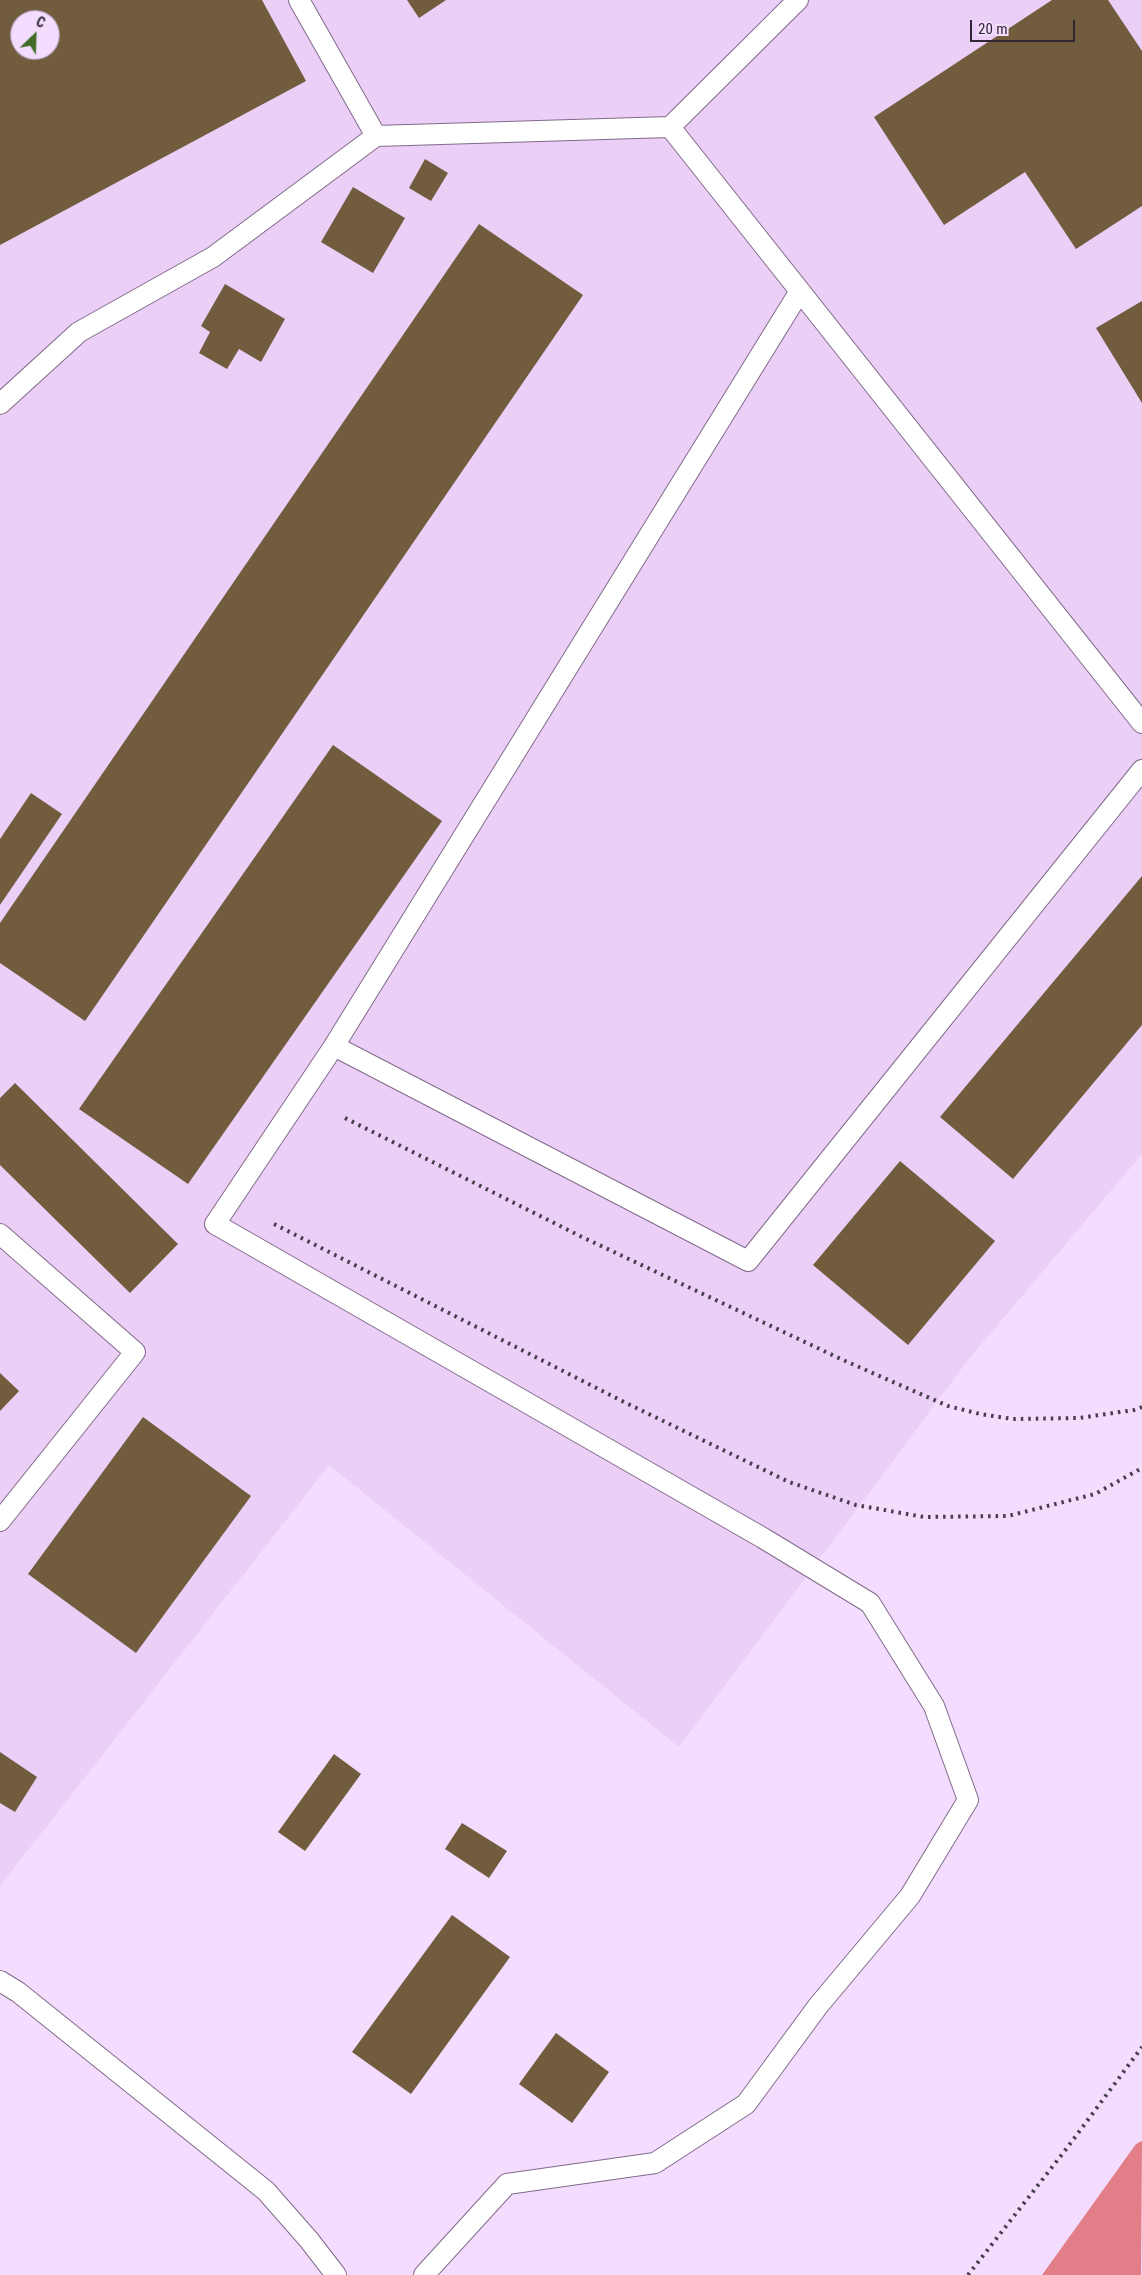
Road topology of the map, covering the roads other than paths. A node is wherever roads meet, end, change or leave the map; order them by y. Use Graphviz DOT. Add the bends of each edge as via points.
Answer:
graph roads {
  1 [pos="299,0"];
  2 [pos="798,0"];
  3 [pos="670,127"];
  4 [pos="376,136"];
  5 [pos="800,291"];
  6 [pos="0,404"];
  7 [pos="1142,723"];
  8 [pos="1142,770"];
  9 [pos="334,1046"];
  10 [pos="0,1234"];
  11 [pos="0,1520"];
  12 [pos="0,1981"];
  13 [pos="336,2275"];
  14 [pos="424,2275"];
  1 -- 4 [label="lane"];
  2 -- 3 [label="lane"];
  3 -- 4 [label="lane"];
  3 -- 5 [label="lane"];
  4 -- 6 [label="lane" via="213,256 79,332"];
  5 -- 7 [label="lane"];
  5 -- 9 [label="lane"];
  8 -- 9 [label="lane" via="748,1261"];
  9 -- 14 [label="lane" via="216,1224 870,1603 934,1706 968,1800 910,1896 818,2006 746,2104 655,2163 507,2184"];
  10 -- 11 [label="lane" via="136,1352"];
  12 -- 13 [label="lane" via="18,1992 266,2191"];
}
